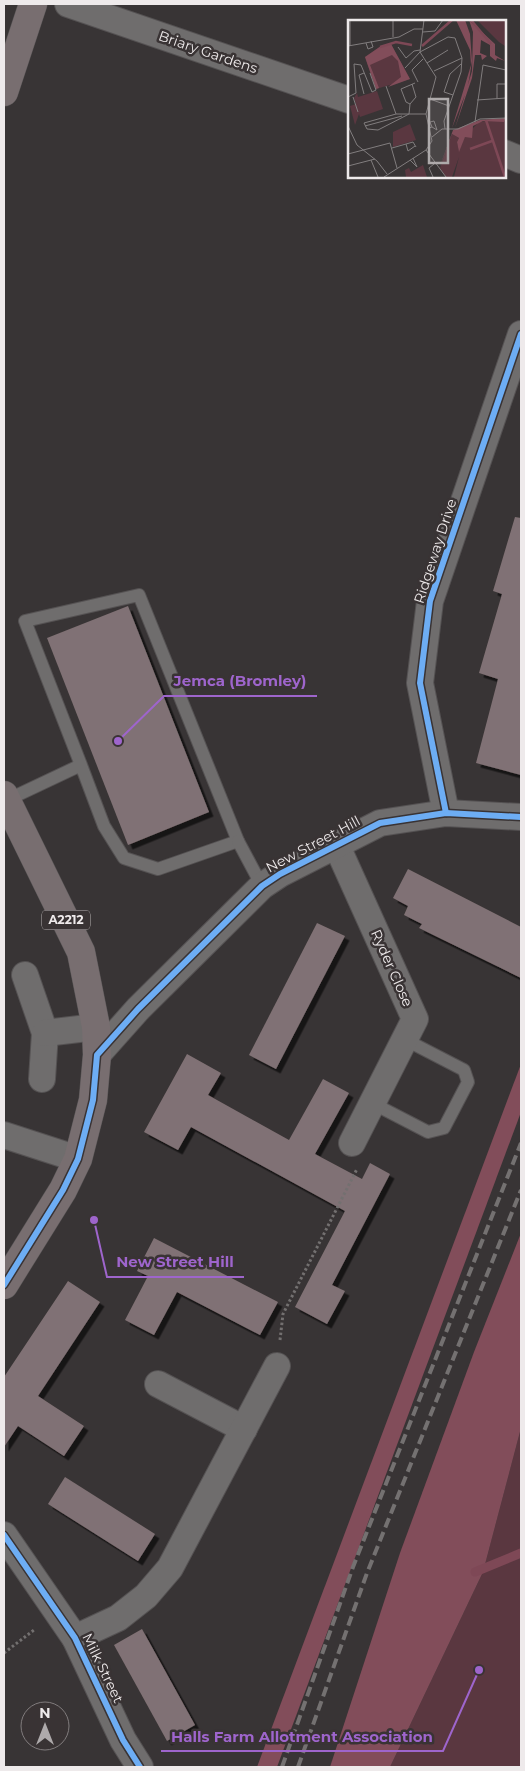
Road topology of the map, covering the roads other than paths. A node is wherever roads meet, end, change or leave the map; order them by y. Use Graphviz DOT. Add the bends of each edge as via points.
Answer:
graph roads {
  1 [pos="33,4"];
  2 [pos="68,4"];
  3 [pos="4,92"];
  4 [pos="348,100"];
  5 [pos="505,154"];
  6 [pos="521,160"];
  7 [pos="521,334"];
  8 [pos="81,766"];
  9 [pos="6,797"];
  10 [pos="446,813"];
  11 [pos="521,817"];
  12 [pos="238,841"];
  13 [pos="336,844"];
  14 [pos="262,886"];
  15 [pos="25,975"];
  16 [pos="96,1027"];
  17 [pos="45,1033"];
  18 [pos="404,1039"];
  19 [pos="97,1055"];
  20 [pos="42,1079"];
  21 [pos="372,1103"];
  22 [pos="4,1135"];
  23 [pos="352,1143"];
  24 [pos="78,1159"];
  25 [pos="4,1285"];
  26 [pos="277,1366"];
  27 [pos="158,1384"];
  28 [pos="244,1429"];
  29 [pos="4,1535"];
  30 [pos="76,1638"];
  31 [pos="140,1767"];
  1 -- 3 [label="main road"];
  2 -- 4 [label="street, Briary Gardens"];
  5 -- 6 [label="street"];
  7 -- 10 [label="street, Ridgeway Drive" via="430,602 420,682"];
  8 -- 9 [label="lane"];
  8 -- 12 [label="lane" via="104,826 124,858 158,869"];
  8 -- 12 [label="lane" via="25,620 139,595"];
  9 -- 16 [label="main road, A2212" via="81,952"];
  10 -- 11 [label="street, New Street Hill"];
  10 -- 13 [label="street, New Street Hill" via="380,823"];
  12 -- 14 [label="lane"];
  13 -- 14 [label="street, New Street Hill"];
  13 -- 18 [label="street, Ryder Close" via="415,1019"];
  14 -- 19 [label="street, New Street Hill" via="138,1008"];
  15 -- 17 [label="street"];
  16 -- 17 [label="street"];
  16 -- 19 [label="main road, A2212"];
  17 -- 20 [label="street"];
  18 -- 21 [label="street, Ryder Close"];
  18 -- 21 [label="lane" via="464,1070 468,1082 440,1130 428,1132"];
  19 -- 24 [label="main road, A2212" via="93,1100"];
  21 -- 23 [label="street, Ryder Close"];
  22 -- 24 [label="street"];
  24 -- 25 [label="main road, A2212" via="63,1190"];
  26 -- 28 [label="street, Milk Street"];
  27 -- 28 [label="street"];
  28 -- 30 [label="street, Milk Street" via="170,1568 146,1596 118,1618"];
  29 -- 30 [label="street, Milk Street"];
  30 -- 31 [label="street, Milk Street" via="123,1740"];
}
